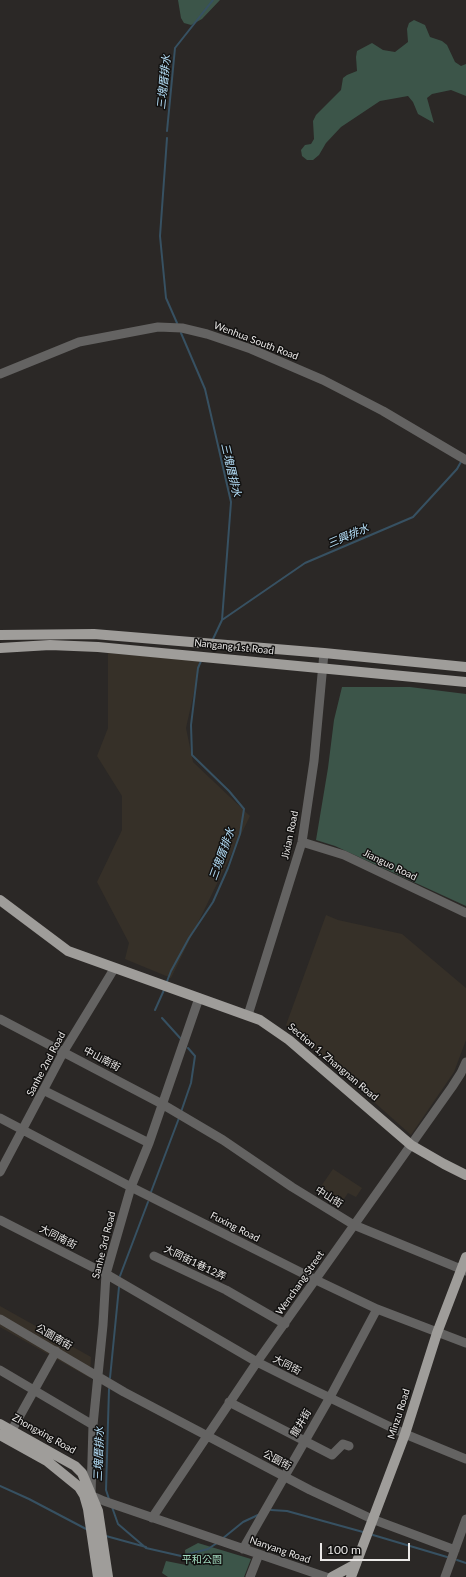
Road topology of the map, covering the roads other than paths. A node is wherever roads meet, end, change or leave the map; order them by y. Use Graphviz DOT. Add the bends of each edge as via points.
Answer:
graph roads {
  1 [pos="0,374"];
  2 [pos="466,460"];
  3 [pos="0,635"];
  4 [pos="0,648"];
  5 [pos="324,653"];
  6 [pos="466,667"];
  7 [pos="323,668"];
  8 [pos="466,682"];
  9 [pos="302,842"];
  10 [pos="0,900"];
  11 [pos="466,914"];
  12 [pos="114,969"];
  13 [pos="199,998"];
  14 [pos="248,1015"];
  15 [pos="0,1019"];
  16 [pos="64,1051"];
  17 [pos="466,1062"];
  18 [pos="464,1074"];
  19 [pos="45,1091"];
  20 [pos="162,1104"];
  21 [pos="0,1118"];
  22 [pos="189,1120"];
  23 [pos="23,1130"];
  24 [pos="149,1143"];
  25 [pos="411,1145"];
  26 [pos="0,1170"];
  27 [pos="466,1175"];
  28 [pos="131,1187"];
  29 [pos="0,1220"];
  30 [pos="354,1225"];
  31 [pos="154,1256"];
  32 [pos="466,1257"];
  33 [pos="464,1270"];
  34 [pos="106,1274"];
  35 [pos="316,1280"];
  36 [pos="377,1308"];
  37 [pos="0,1319"];
  38 [pos="285,1324"];
  39 [pos="437,1333"];
  40 [pos="466,1343"];
  41 [pos="56,1351"];
  42 [pos="257,1362"];
  43 [pos="0,1370"];
  44 [pos="96,1376"];
  45 [pos="34,1390"];
  46 [pos="329,1398"];
  47 [pos="229,1402"];
  48 [pos="0,1424"];
  49 [pos="93,1424"];
  50 [pos="405,1434"];
  51 [pos="6,1435"];
  52 [pos="206,1436"];
  53 [pos="304,1441"];
  54 [pos="349,1446"];
  55 [pos="49,1457"];
  56 [pos="466,1459"];
  57 [pos="283,1476"];
  58 [pos="79,1487"];
  59 [pos="91,1497"];
  60 [pos="88,1509"];
  61 [pos="152,1518"];
  62 [pos="372,1519"];
  63 [pos="466,1519"];
  64 [pos="97,1533"];
  65 [pos="243,1549"];
  66 [pos="454,1550"];
  67 [pos="259,1554"];
  68 [pos="356,1564"];
  69 [pos="98,1577"];
  70 [pos="108,1577"];
  71 [pos="250,1577"];
  72 [pos="326,1577"];
  73 [pos="332,1577"];
  74 [pos="351,1577"];
  75 [pos="445,1577"];
  1 -- 2 [label="street, Wenhua South Road" via="79,342 158,327 182,328 251,349 323,380 383,411"];
  3 -- 5 [label="main road, Nangang 1st Road" via="94,634"];
  4 -- 7 [label="main road, Nangang 1st Road" via="98,647"];
  5 -- 6 [label="main road, Nangang 1st Road"];
  5 -- 7 [label="street, Jixian Road"];
  7 -- 8 [label="main road, Nangang 1st Road"];
  7 -- 9 [label="street, Jixian Road" via="314,761"];
  9 -- 11 [label="street, Jianguo Road" via="344,855"];
  9 -- 14 [label="street, Jixian Road"];
  10 -- 12 [label="main road" via="68,951"];
  12 -- 13 [label="main road, Section 1, Zhangnan Road"];
  12 -- 16 [label="street, Sanhe 2nd Road"];
  13 -- 14 [label="main road, Section 1, Zhangnan Road"];
  13 -- 20 [label="street, Sanhe 3rd Road"];
  14 -- 25 [label="main road, Section 1, Zhangnan Road" via="289,1040"];
  15 -- 16 [label="street, 中山南街"];
  16 -- 19 [label="street, Sanhe 2nd Road"];
  16 -- 20 [label="street, 中山南街"];
  17 -- 18 [label="street, Wenchang Street"];
  18 -- 25 [label="street, Wenchang Street"];
  19 -- 23 [label="street, Sanhe 2nd Road"];
  19 -- 24 [label="street"];
  20 -- 22 [label="street, 中山南街"];
  20 -- 24 [label="street, Sanhe 3rd Road"];
  21 -- 23 [label="street, Fuxing Road"];
  22 -- 30 [label="street, 中山街"];
  23 -- 26 [label="street, Sanhe 2nd Road"];
  23 -- 28 [label="street, Fuxing Road"];
  24 -- 28 [label="street, Sanhe 3rd Road"];
  25 -- 27 [label="main road, Section 1, Zhangnan Road"];
  25 -- 30 [label="street, Wenchang Street"];
  28 -- 34 [label="street, Sanhe 3rd Road"];
  28 -- 35 [label="street, Fuxing Road"];
  29 -- 34 [label="street, 大同南街"];
  30 -- 33 [label="street, 中山街"];
  30 -- 35 [label="street, Wenchang Street"];
  31 -- 38 [label="street, 大同街1巷12弄" via="226,1290"];
  32 -- 33 [label="main road, Minzu Road"];
  33 -- 39 [label="main road, Minzu Road"];
  34 -- 42 [label="street, 大同街"];
  34 -- 44 [label="street, Sanhe 3rd Road"];
  35 -- 36 [label="street, Fuxing Road"];
  35 -- 38 [label="street, Wenchang Street"];
  36 -- 39 [label="street, Fuxing Road"];
  36 -- 46 [label="street, 龍井街"];
  37 -- 41 [label="street, 公園南街"];
  38 -- 42 [label="street, Wenchang Street"];
  39 -- 40 [label="street, Fuxing Road"];
  39 -- 50 [label="main road, Minzu Road"];
  41 -- 44 [label="street, 公園南街"];
  41 -- 45 [label="street"];
  42 -- 46 [label="street, 大同街"];
  42 -- 47 [label="street, Wenchang Street"];
  43 -- 45 [label="street"];
  44 -- 49 [label="street, Sanhe 3rd Road"];
  44 -- 52 [label="street, 公園街"];
  45 -- 49 [label="street"];
  45 -- 51 [label="street"];
  46 -- 50 [label="street, 大同街"];
  46 -- 53 [label="street, 龍井街"];
  47 -- 52 [label="street, Wenchang Street"];
  47 -- 53 [label="street"];
  48 -- 51 [label="main road, Zhongxing Road"];
  49 -- 59 [label="street, Sanhe 3rd Road"];
  50 -- 56 [label="street, 大同街"];
  50 -- 62 [label="main road, Minzu Road"];
  51 -- 55 [label="main road, Zhongxing Road"];
  52 -- 57 [label="street, 公園街"];
  52 -- 61 [label="street, Wenchang Street"];
  53 -- 54 [label="street" via="332,1455 343,1444"];
  53 -- 57 [label="street, 龍井街"];
  55 -- 58 [label="main road, Zhongxing Road"];
  55 -- 59 [label="main road, Zhongxing Road" via="75,1466 82,1473"];
  57 -- 62 [label="street, 公園街"];
  57 -- 65 [label="street, 龍井街"];
  58 -- 59 [label="street"];
  58 -- 60 [label="main road, Zhongxing Road"];
  59 -- 60 [label="street, Sanhe 3rd Road"];
  59 -- 61 [label="street"];
  59 -- 64 [label="main road, Zhongxing Road" via="98,1511"];
  60 -- 64 [label="main road, Zhongxing Road"];
  61 -- 65 [label="street, Nanyang Road"];
  62 -- 66 [label="street, 公園街"];
  62 -- 68 [label="main road, Minzu Road"];
  63 -- 66 [label="street"];
  64 -- 69 [label="main road, Zhongxing Road"];
  64 -- 70 [label="main road, Zhongxing Road"];
  65 -- 67 [label="street, Nanyang Road"];
  66 -- 75 [label="street"];
  67 -- 71 [label="street"];
  67 -- 72 [label="street, Nanyang Road"];
  68 -- 73 [label="main road"];
  68 -- 74 [label="main road, Minzu Road"];
}
